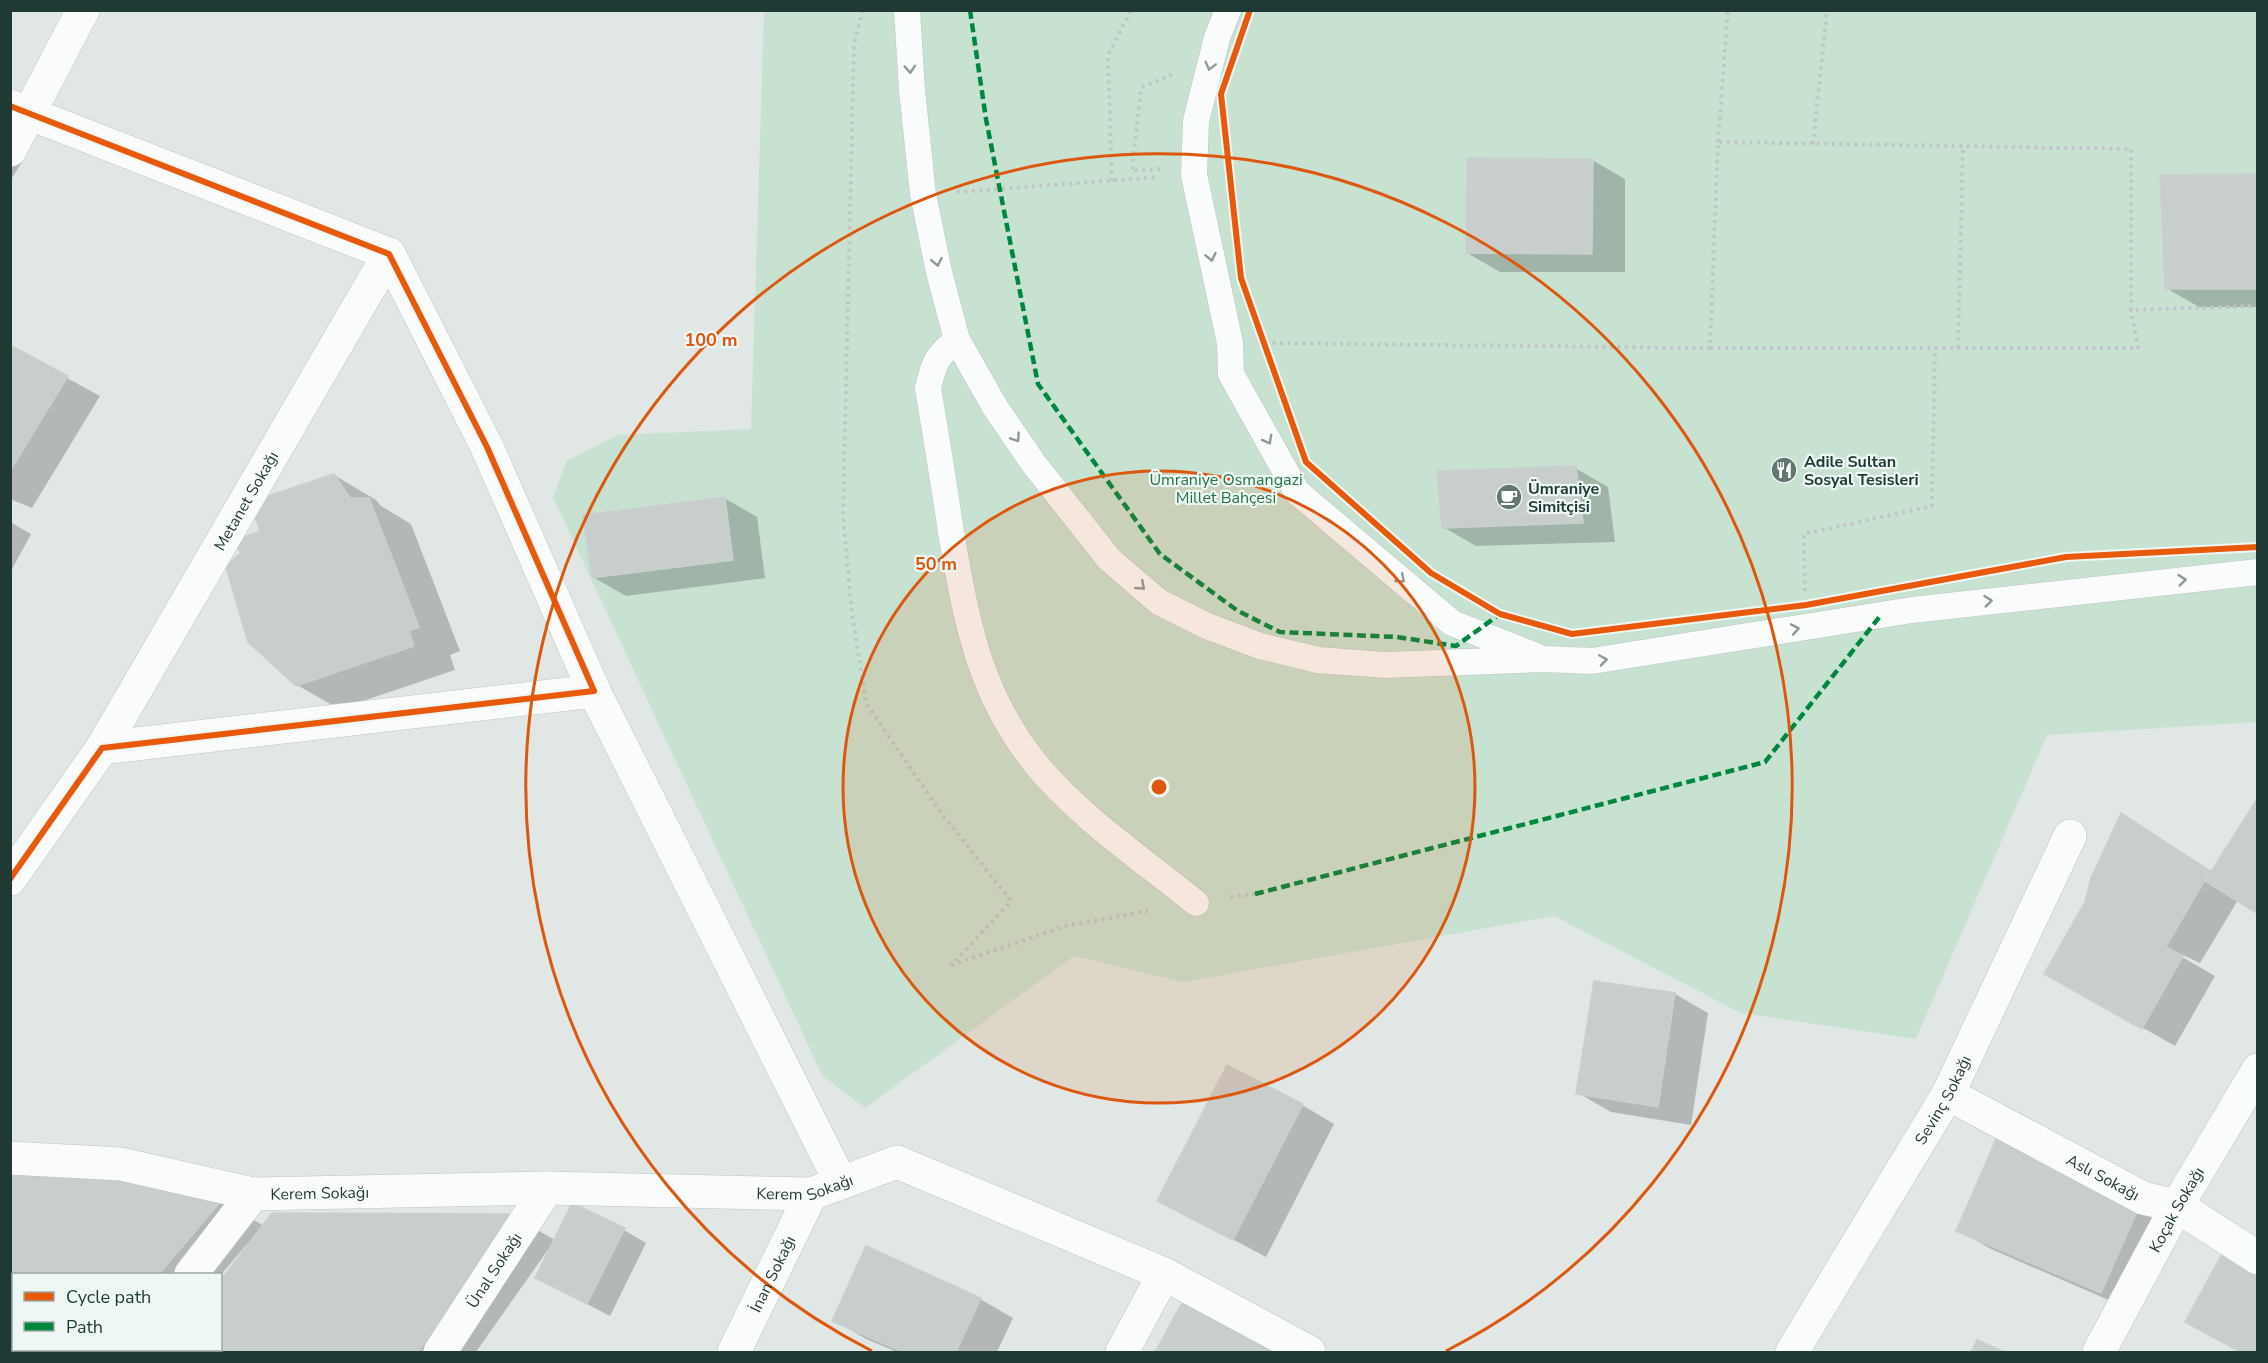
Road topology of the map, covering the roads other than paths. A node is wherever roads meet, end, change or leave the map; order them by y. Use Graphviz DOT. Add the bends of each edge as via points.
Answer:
graph roads {
  1 [pos="83,10"];
  2 [pos="907,10"];
  3 [pos="1228,10"];
  4 [pos="20,111"];
  5 [pos="10,150"];
  6 [pos="389,254"];
  7 [pos="957,340"];
  8 [pos="2258,572"];
  9 [pos="1544,659"];
  10 [pos="594,691"];
  11 [pos="102,748"];
  12 [pos="2070,836"];
  13 [pos="10,879"];
  14 [pos="1196,903"];
  15 [pos="2258,1070"];
  16 [pos="1948,1094"];
  17 [pos="10,1158"];
  18 [pos="548,1188"];
  19 [pos="826,1188"];
  20 [pos="253,1194"];
  21 [pos="2177,1206"];
  22 [pos="2258,1258"];
  23 [pos="193,1273"];
  24 [pos="1164,1274"];
  25 [pos="440,1353"];
  26 [pos="734,1353"];
  27 [pos="1122,1353"];
  28 [pos="1309,1353"];
  29 [pos="1792,1353"];
  30 [pos="2099,1353"];
  1 -- 4 [label="street"];
  2 -- 7 [label="lane, one-way" via="923,194"];
  3 -- 9 [label="lane, one-way" via="1196,121 1194,175 1230,343 1231,374 1297,492 1452,622"];
  4 -- 5 [label="street"];
  4 -- 6 [label="street"];
  6 -- 10 [label="street" via="487,447"];
  6 -- 11 [label="street, Metanet Sokağı"];
  7 -- 9 [label="lane, one-way" via="995,407 1034,464 1109,559 1159,602 1250,642 1318,660 1385,665"];
  7 -- 14 [label="lane" via="942,352 928,388 965,613 977,656 1000,709 1035,762 1071,802"];
  9 -- 8 [label="lane, one-way" via="1592,661 1912,610"];
  10 -- 11 [label="street"];
  10 -- 19 [label="street"];
  11 -- 13 [label="street, Metanet Sokağı"];
  12 -- 16 [label="street, Sevinç Sokağı"];
  15 -- 21 [label="street, Koçak Sokağı"];
  16 -- 21 [label="street, Aslı Sokağı" via="2143,1198"];
  16 -- 29 [label="street, Sevinç Sokağı"];
  17 -- 20 [label="street, Kerem Sokağı" via="121,1164"];
  18 -- 19 [label="street, Kerem Sokağı"];
  18 -- 20 [label="street, Kerem Sokağı"];
  18 -- 25 [label="street, Ünal Sokağı"];
  19 -- 24 [label="street, Kerem Sokağı" via="897,1162"];
  19 -- 26 [label="street, İnan Sokağı"];
  20 -- 23 [label="street, Kerem Sokağı"];
  21 -- 22 [label="street, Aslı Sokağı"];
  21 -- 30 [label="street, Koçak Sokağı"];
  24 -- 27 [label="street"];
  24 -- 28 [label="street, Kerem Sokağı"];
}
